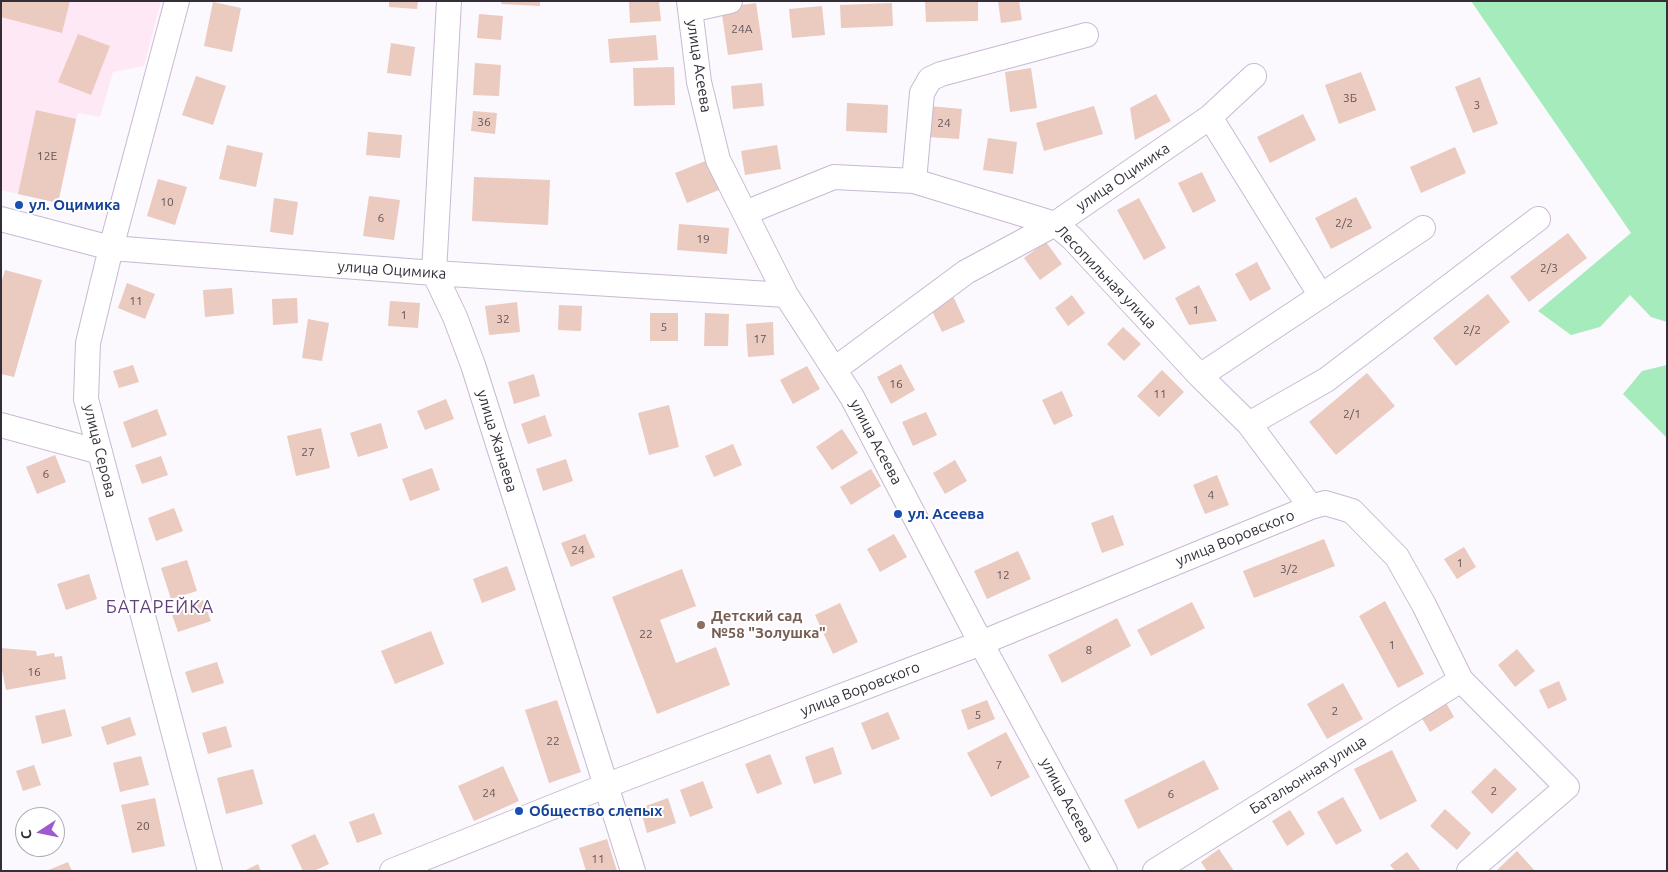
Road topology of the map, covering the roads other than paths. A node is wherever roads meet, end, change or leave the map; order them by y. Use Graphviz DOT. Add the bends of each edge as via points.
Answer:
graph roads {
  1 [pos="177,1"];
  2 [pos="449,1"];
  3 [pos="730,1"];
  4 [pos="690,6"];
  5 [pos="1086,35"];
  6 [pos="1254,76"];
  7 [pos="1210,118"];
  8 [pos="914,181"];
  9 [pos="745,213"];
  10 [pos="1,219"];
  11 [pos="1538,219"];
  12 [pos="1055,224"];
  13 [pos="1423,228"];
  14 [pos="111,248"];
  15 [pos="434,273"];
  16 [pos="786,295"];
  17 [pos="1321,296"];
  18 [pos="835,369"];
  19 [pos="1200,376"];
  20 [pos="1249,424"];
  21 [pos="1,425"];
  22 [pos="100,452"];
  23 [pos="1318,505"];
  24 [pos="981,643"];
  25 [pos="1461,680"];
  26 [pos="605,786"];
  27 [pos="210,871"];
  28 [pos="392,871"];
  29 [pos="632,871"];
  30 [pos="1105,871"];
  31 [pos="1155,871"];
  32 [pos="1469,871"];
  1 -- 14 [label="street, улица Серова"];
  2 -- 15 [label="street, улица Жанаева"];
  3 -- 4 [label="street"];
  4 -- 9 [label="street, улица Асеева" via="699,82 718,160"];
  5 -- 8 [label="street" via="930,78 922,93"];
  6 -- 7 [label="street, улица Оцимика"];
  7 -- 12 [label="street, улица Оцимика"];
  7 -- 17 [label="street"];
  8 -- 9 [label="street, Лесопильная улица" via="834,177"];
  8 -- 12 [label="street, Лесопильная улица"];
  9 -- 16 [label="street, улица Асеева"];
  10 -- 14 [label="street, улица Оцимика"];
  11 -- 20 [label="street" via="1326,380"];
  12 -- 18 [label="street, улица Оцимика" via="966,272"];
  12 -- 19 [label="street, Лесопильная улица" via="1072,238"];
  13 -- 17 [label="street"];
  14 -- 15 [label="street, улица Оцимика"];
  14 -- 22 [label="street, улица Серова" via="88,343 86,399"];
  15 -- 16 [label="street, улица Оцимика"];
  15 -- 26 [label="street, улица Жанаева" via="473,365"];
  16 -- 18 [label="street, улица Асеева"];
  17 -- 19 [label="street"];
  18 -- 24 [label="street, улица Асеева"];
  19 -- 20 [label="street, Лесопильная улица"];
  20 -- 23 [label="street, Лесопильная улица"];
  21 -- 22 [label="street"];
  22 -- 27 [label="street, улица Серова"];
  23 -- 24 [label="street, улица Воровского"];
  23 -- 25 [label="street" via="1352,511 1398,557"];
  24 -- 26 [label="street, улица Воровского"];
  24 -- 30 [label="street, улица Асеева"];
  25 -- 31 [label="street, Батальонная улица"];
  25 -- 32 [label="street" via="1566,787"];
  26 -- 28 [label="street, улица Воровского"];
  26 -- 29 [label="street, улица Жанаева"];
}
